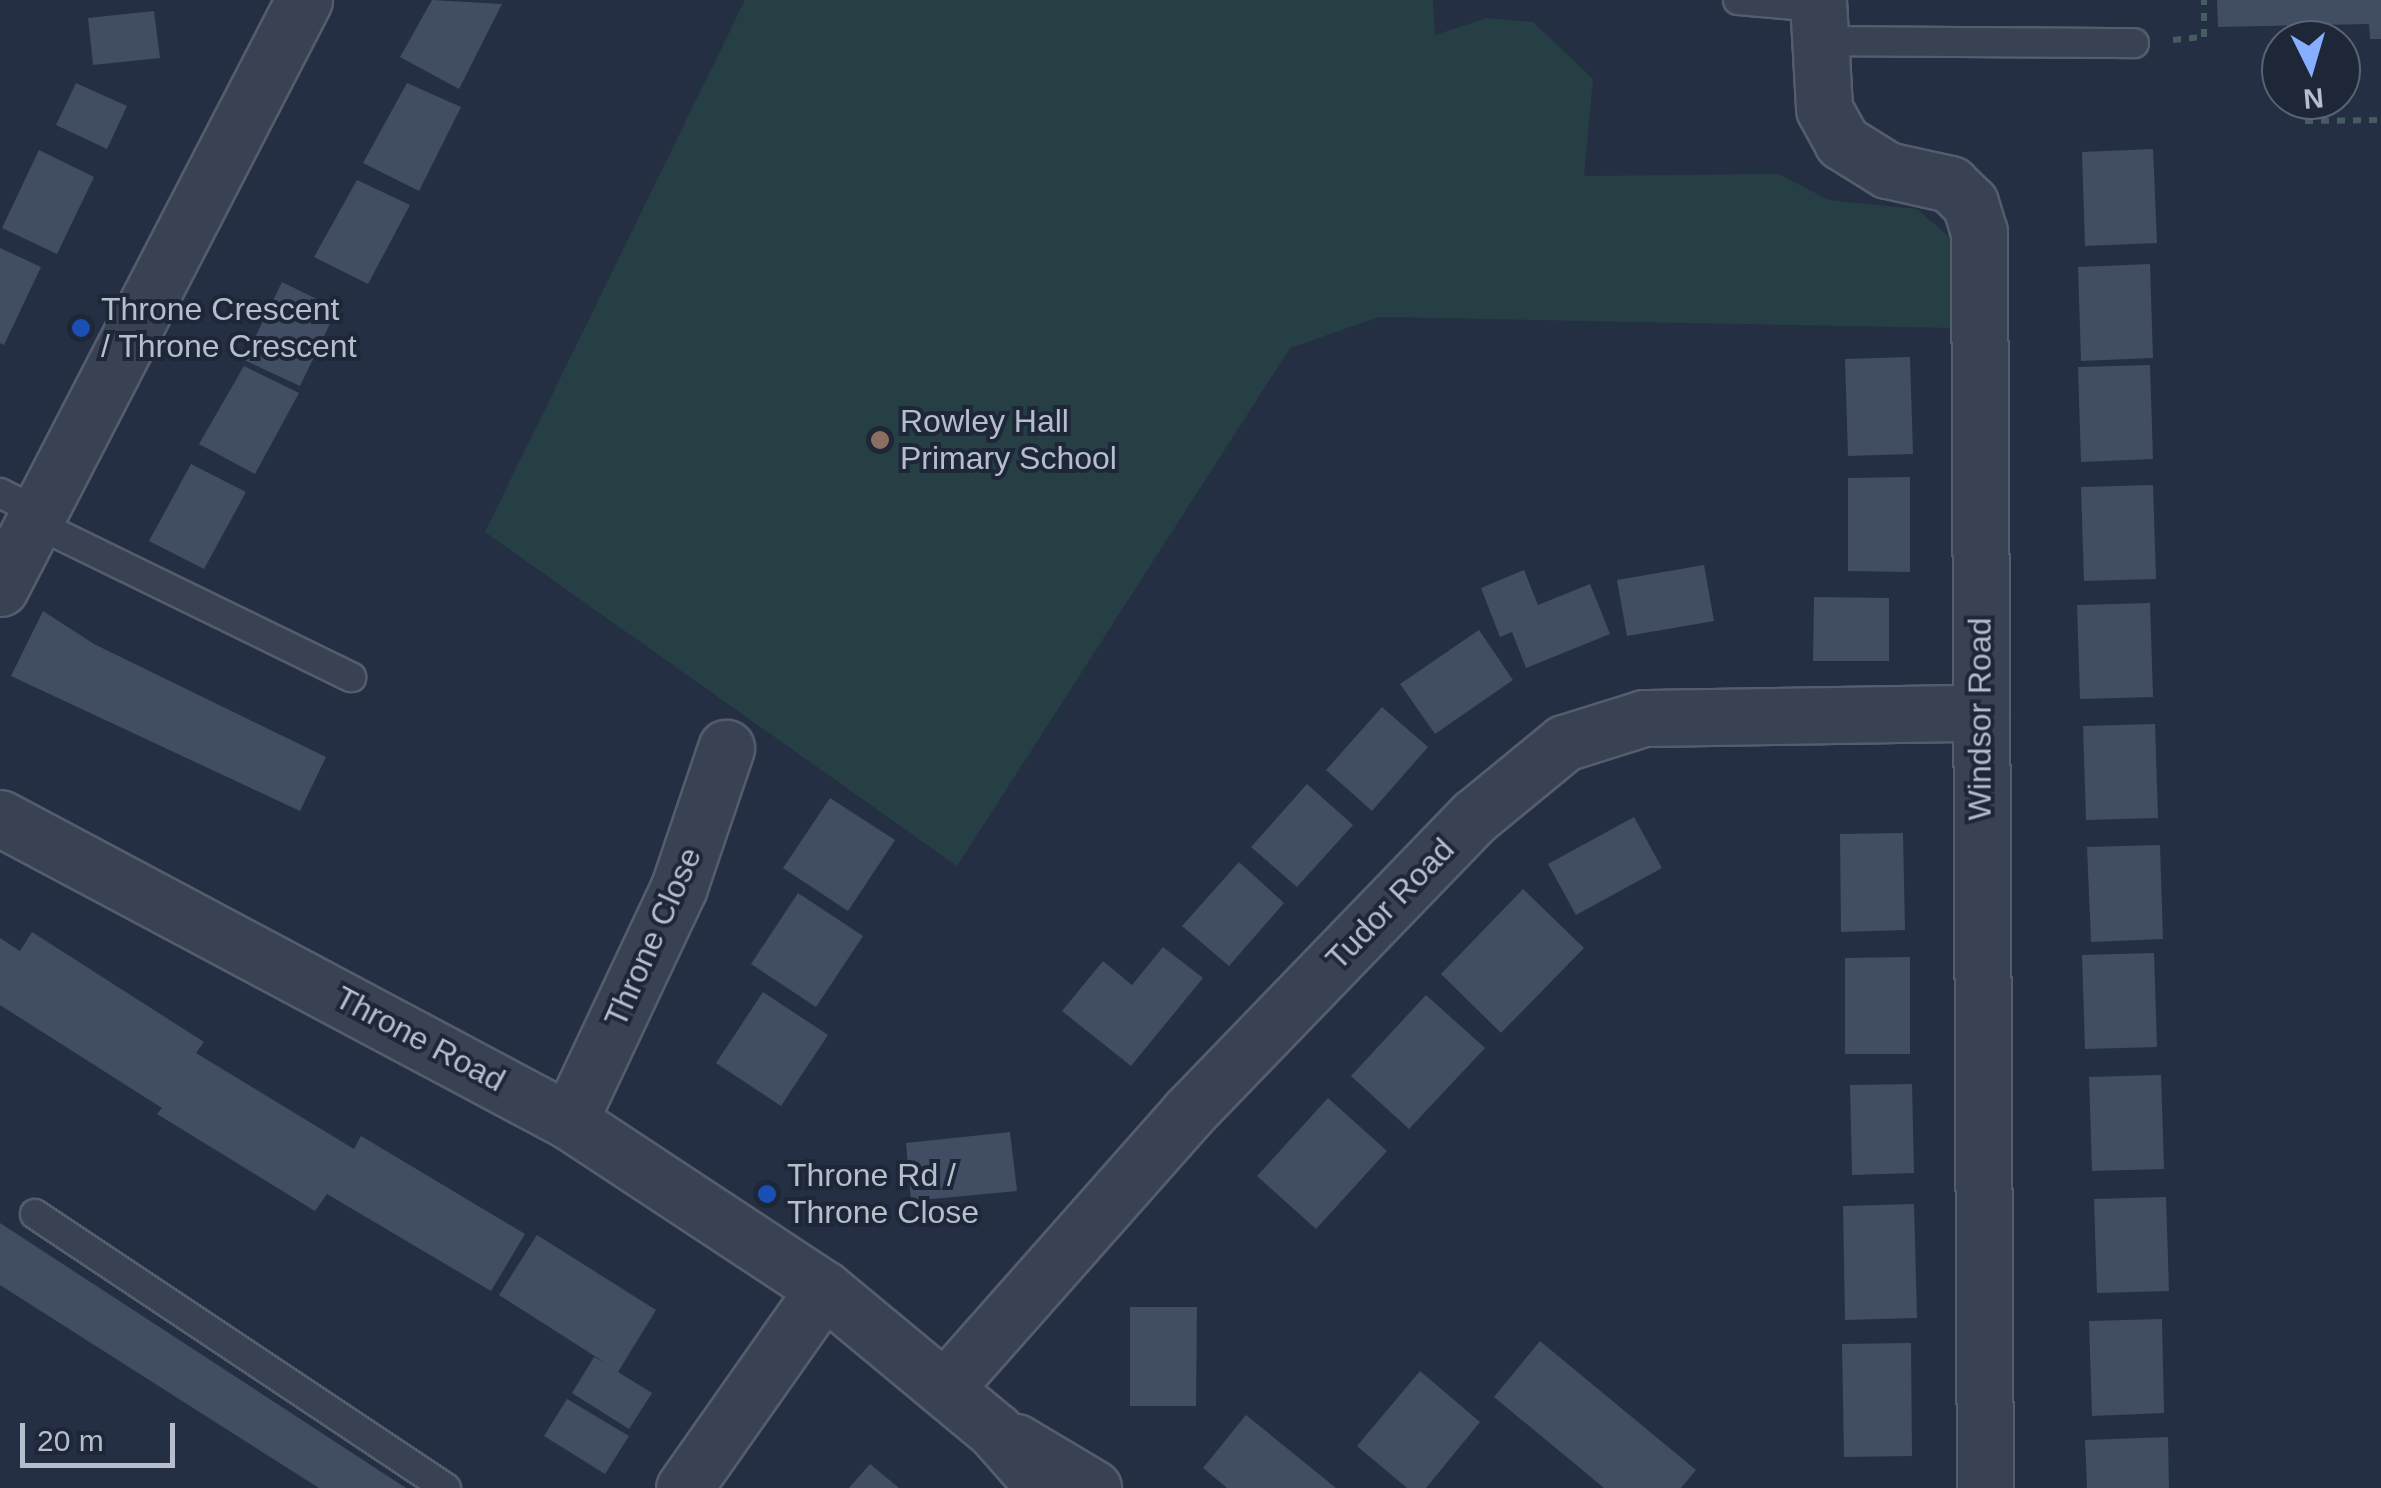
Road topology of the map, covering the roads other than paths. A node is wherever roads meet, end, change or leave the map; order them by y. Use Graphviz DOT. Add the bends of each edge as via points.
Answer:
graph roads {
  1 [pos="304,0"];
  2 [pos="1738,0"];
  3 [pos="1819,16"];
  4 [pos="2134,43"];
  5 [pos="25,509"];
  6 [pos="0,588"];
  7 [pos="351,677"];
  8 [pos="1981,713"];
  9 [pos="726,748"];
  10 [pos="0,818"];
  11 [pos="570,1122"];
  12 [pos="35,1214"];
  13 [pos="824,1289"];
  14 [pos="944,1388"];
  15 [pos="995,1431"];
  16 [pos="446,1488"];
  17 [pos="684,1488"];
  18 [pos="1045,1488"];
  19 [pos="1093,1488"];
  20 [pos="1985,1488"];
  1 -- 5 [label="street"];
  2 -- 3 [label="lane"];
  3 -- 4 [label="lane"];
  3 -- 8 [label="street, Windsor Road" via="1824,108 1842,142 1887,170 1950,184 1970,203 1979,232"];
  5 -- 6 [label="street"];
  5 -- 7 [label="lane"];
  8 -- 14 [label="street, Tudor Road" via="1644,718 1564,743 1474,816 1188,1113"];
  8 -- 20 [label="street, Windsor Road"];
  9 -- 11 [label="street, Throne Close" via="680,887"];
  10 -- 11 [label="street, Throne Road"];
  11 -- 13 [label="street, Throne Road"];
  12 -- 16 [label="lane"];
  13 -- 14 [label="street, Throne Road"];
  13 -- 17 [label="street"];
  14 -- 15 [label="street, Throne Road"];
  15 -- 18 [label="street, Throne Road"];
  15 -- 19 [label="street, Throne Road"];
}
